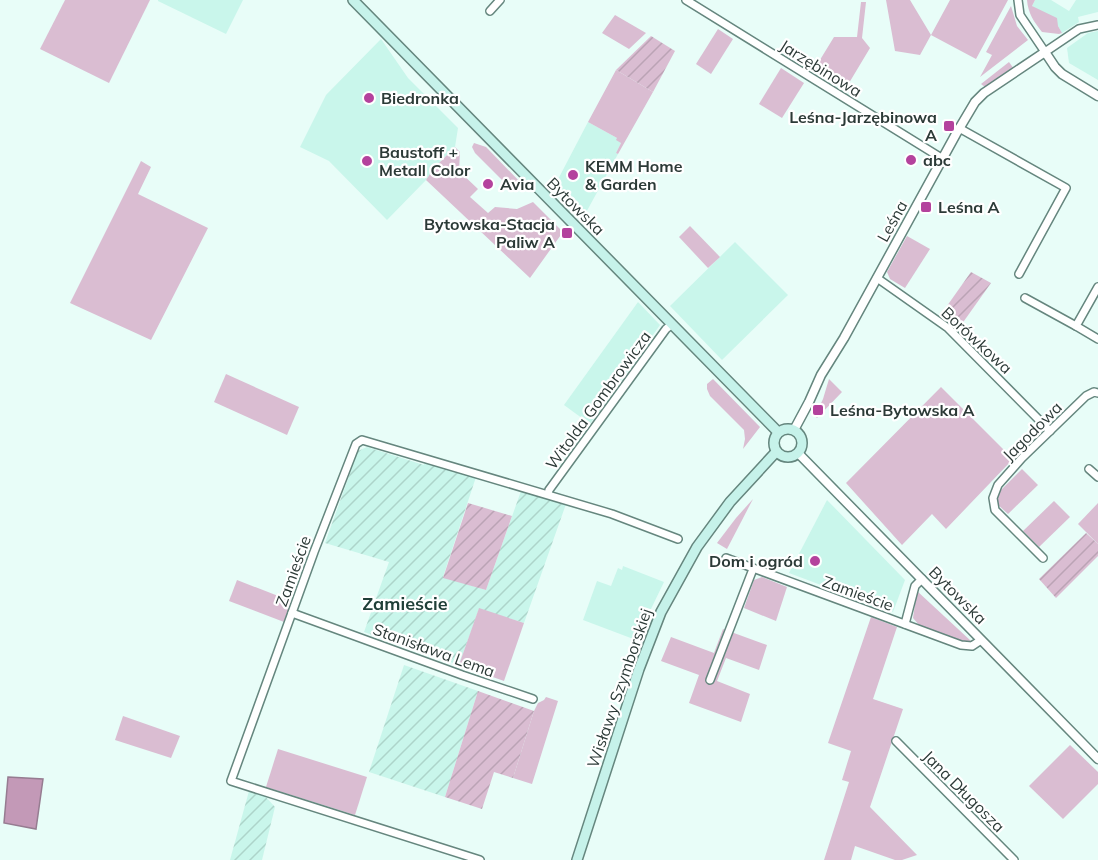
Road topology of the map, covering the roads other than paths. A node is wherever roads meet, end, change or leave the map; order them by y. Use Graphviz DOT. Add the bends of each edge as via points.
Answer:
graph roads {
  1 [pos="353,0"];
  2 [pos="500,0"];
  3 [pos="686,0"];
  4 [pos="1018,0"];
  5 [pos="490,11"];
  6 [pos="1098,25"];
  7 [pos="1045,52"];
  8 [pos="1098,96"];
  9 [pos="959,128"];
  10 [pos="943,159"];
  11 [pos="1019,274"];
  12 [pos="877,278"];
  13 [pos="1098,287"];
  14 [pos="1025,298"];
  15 [pos="672,324"];
  16 [pos="1076,326"];
  17 [pos="1098,339"];
  18 [pos="1098,393"];
  19 [pos="794,430"];
  20 [pos="1050,431"];
  21 [pos="778,432"];
  22 [pos="777,452"];
  23 [pos="798,453"];
  24 [pos="1089,469"];
  25 [pos="1098,477"];
  26 [pos="548,494"];
  27 [pos="678,539"];
  28 [pos="726,558"];
  29 [pos="1043,558"];
  30 [pos="753,569"];
  31 [pos="921,579"];
  32 [pos="292,613"];
  33 [pos="905,624"];
  34 [pos="981,640"];
  35 [pos="710,680"];
  36 [pos="533,699"];
  37 [pos="896,741"];
  38 [pos="1098,759"];
  39 [pos="480,860"];
  40 [pos="577,860"];
  41 [pos="1014,860"];
  1 -- 15 [label="main road, Bytowska"];
  2 -- 5 [label="street"];
  3 -- 10 [label="street, Jarzębinowa"];
  4 -- 7 [label="street" via="1020,15"];
  6 -- 7 [label="street, Leśna" via="1079,30"];
  7 -- 8 [label="street" via="1062,74"];
  7 -- 9 [label="street, Leśna" via="981,96"];
  9 -- 10 [label="street, Leśna"];
  9 -- 11 [label="street" via="1066,188"];
  10 -- 12 [label="street, Leśna"];
  12 -- 19 [label="street, Leśna"];
  12 -- 20 [label="street, Borówkowa" via="948,328"];
  13 -- 16 [label="street"];
  14 -- 16 [label="street"];
  15 -- 21 [label="main road, Bytowska"];
  15 -- 26 [label="street, Witolda Gombrowicza"];
  16 -- 17 [label="street"];
  18 -- 20 [label="street, Jagodowa" via="1086,396"];
  19 -- 21 [label="main road"];
  19 -- 23 [label="main road" via="802,440"];
  20 -- 29 [label="street, Jagodowa" via="998,485 993,498 995,510"];
  21 -- 22 [label="main road" via="773,442"];
  22 -- 23 [label="main road" via="787,457"];
  22 -- 40 [label="main road, Wisławy Szymborskiej" via="730,502 697,547 661,612"];
  23 -- 31 [label="street, Bytowska"];
  24 -- 25 [label="street"];
  26 -- 27 [label="street, Zamieście"];
  26 -- 32 [label="street, Zamieście" via="362,440 356,444"];
  28 -- 30 [label="street, Zamieście"];
  30 -- 33 [label="street, Zamieście"];
  30 -- 35 [label="street"];
  31 -- 33 [label="street" via="915,586"];
  31 -- 34 [label="street, Bytowska"];
  32 -- 36 [label="street, Stanisława Lema"];
  32 -- 39 [label="street, Zamieście" via="231,781"];
  33 -- 34 [label="street, Zamieście" via="965,646"];
  34 -- 38 [label="street, Bytowska"];
  37 -- 41 [label="street, Jana Długosza"];
}
